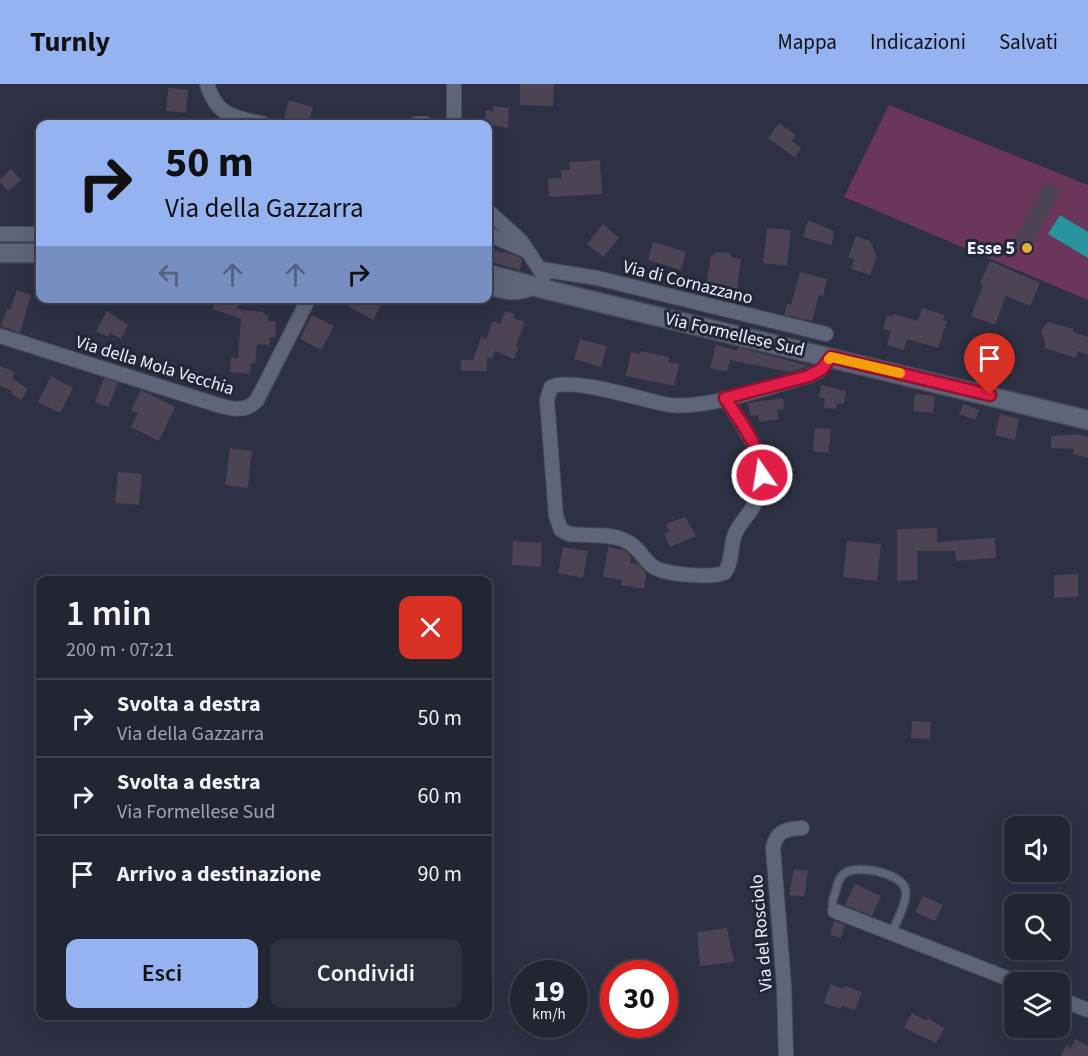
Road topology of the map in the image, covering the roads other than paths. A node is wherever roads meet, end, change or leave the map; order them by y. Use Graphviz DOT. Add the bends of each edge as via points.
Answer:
graph roads {
  1 [pos="207,84"];
  2 [pos="454,84"];
  3 [pos="251,120"];
  4 [pos="454,120"];
  5 [pos="492,214"];
  6 [pos="0,234"];
  7 [pos="36,234"];
  8 [pos="492,236"];
  9 [pos="530,252"];
  10 [pos="0,253"];
  11 [pos="36,253"];
  12 [pos="492,275"];
  13 [pos="543,283"];
  14 [pos="492,288"];
  15 [pos="306,303"];
  16 [pos="826,334"];
  17 [pos="0,336"];
  18 [pos="831,357"];
  19 [pos="725,398"];
  20 [pos="1088,420"];
  21 [pos="802,828"];
  22 [pos="835,911"];
  23 [pos="891,933"];
  24 [pos="1004,977"];
  25 [pos="1070,1003"];
  26 [pos="1088,1010"];
  27 [pos="786,1056"];
  1 -- 3 [label="street" via="213,101 222,111"];
  2 -- 4 [label="street"];
  5 -- 9 [label="street"];
  6 -- 7 [label="street"];
  8 -- 9 [label="street"];
  9 -- 13 [label="street"];
  10 -- 11 [label="street"];
  12 -- 13 [label="street, Via Formellese Sud"];
  13 -- 14 [label="street" via="517,294"];
  13 -- 16 [label="street, Via di Cornazzano" via="597,278"];
  13 -- 18 [label="street, Via Formellese Sud"];
  15 -- 17 [label="street, Via della Mola Vecchia" via="257,400 242,409"];
  18 -- 19 [label="street" via="822,369 809,376"];
  18 -- 20 [label="street, Via Formellese Sud"];
  19 -- 19 [label="street" via="676,406 610,391 550,387 547,400 556,516 561,530 626,541 653,567 665,572 724,573 737,530 758,498 762,475 754,442"];
  21 -- 27 [label="street, Via del Rosciolo" via="782,831 772,848"];
  22 -- 23 [label="street"];
  22 -- 23 [label="lane" via="833,898 846,872 863,869 884,874 905,889"];
  23 -- 24 [label="street"];
  25 -- 26 [label="street"];
}
